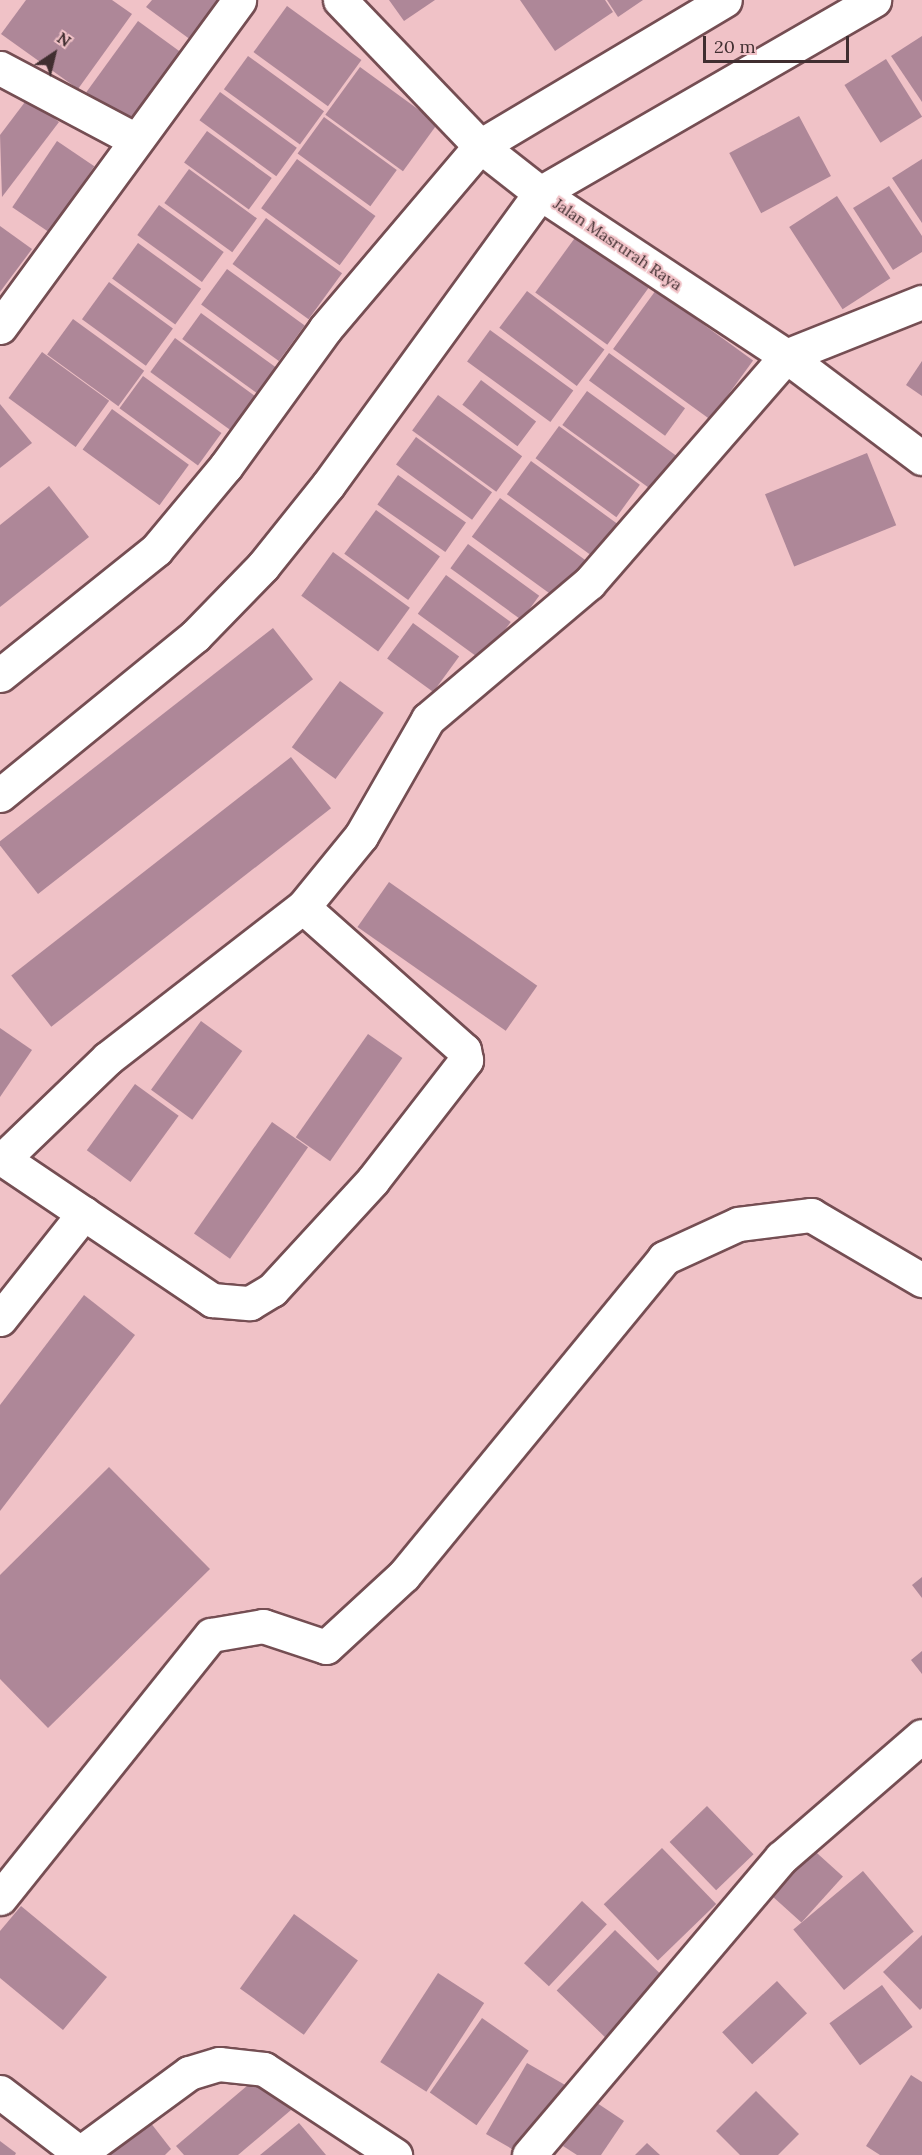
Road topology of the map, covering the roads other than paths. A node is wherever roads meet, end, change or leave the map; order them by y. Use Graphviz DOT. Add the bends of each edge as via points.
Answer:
graph roads {
  1 [pos="239,0"];
  2 [pos="340,0"];
  3 [pos="725,0"];
  4 [pos="874,0"];
  5 [pos="0,68"];
  6 [pos="136,140"];
  7 [pos="480,146"];
  8 [pos="540,193"];
  9 [pos="922,302"];
  10 [pos="0,327"];
  11 [pos="786,356"];
  12 [pos="922,458"];
  13 [pos="0,675"];
  14 [pos="0,795"];
  15 [pos="303,907"];
  16 [pos="1,1158"];
  17 [pos="84,1213"];
  18 [pos="922,1280"];
  19 [pos="0,1319"];
  20 [pos="922,1736"];
  21 [pos="0,1898"];
  22 [pos="0,2092"];
  23 [pos="81,2154"];
  24 [pos="395,2155"];
  25 [pos="529,2155"];
  1 -- 6 [label="street"];
  2 -- 7 [label="street, Jalan Masrurah Raya"];
  3 -- 7 [label="street"];
  4 -- 8 [label="street"];
  5 -- 6 [label="street"];
  6 -- 10 [label="street"];
  7 -- 8 [label="street, Jalan Masrurah Raya"];
  7 -- 13 [label="street" via="325,329 226,466 156,550"];
  8 -- 11 [label="street, Jalan Masrurah Raya"];
  8 -- 14 [label="street" via="328,485 263,566 195,636"];
  9 -- 11 [label="street"];
  11 -- 12 [label="street, Jalan Masrurah Raya"];
  11 -- 15 [label="street" via="589,582 428,719 362,836"];
  15 -- 16 [label="street" via="108,1058"];
  15 -- 17 [label="street" via="464,1050 463,1068 373,1180 272,1290 250,1303 212,1300"];
  16 -- 17 [label="street"];
  17 -- 19 [label="street"];
  18 -- 21 [label="street" via="811,1215 738,1224 664,1258 404,1575 326,1647 263,1626 211,1635"];
  20 -- 25 [label="street" via="781,1858"];
  22 -- 23 [label="street"];
  23 -- 24 [label="street" via="189,2073 219,2064 264,2069"];
}
